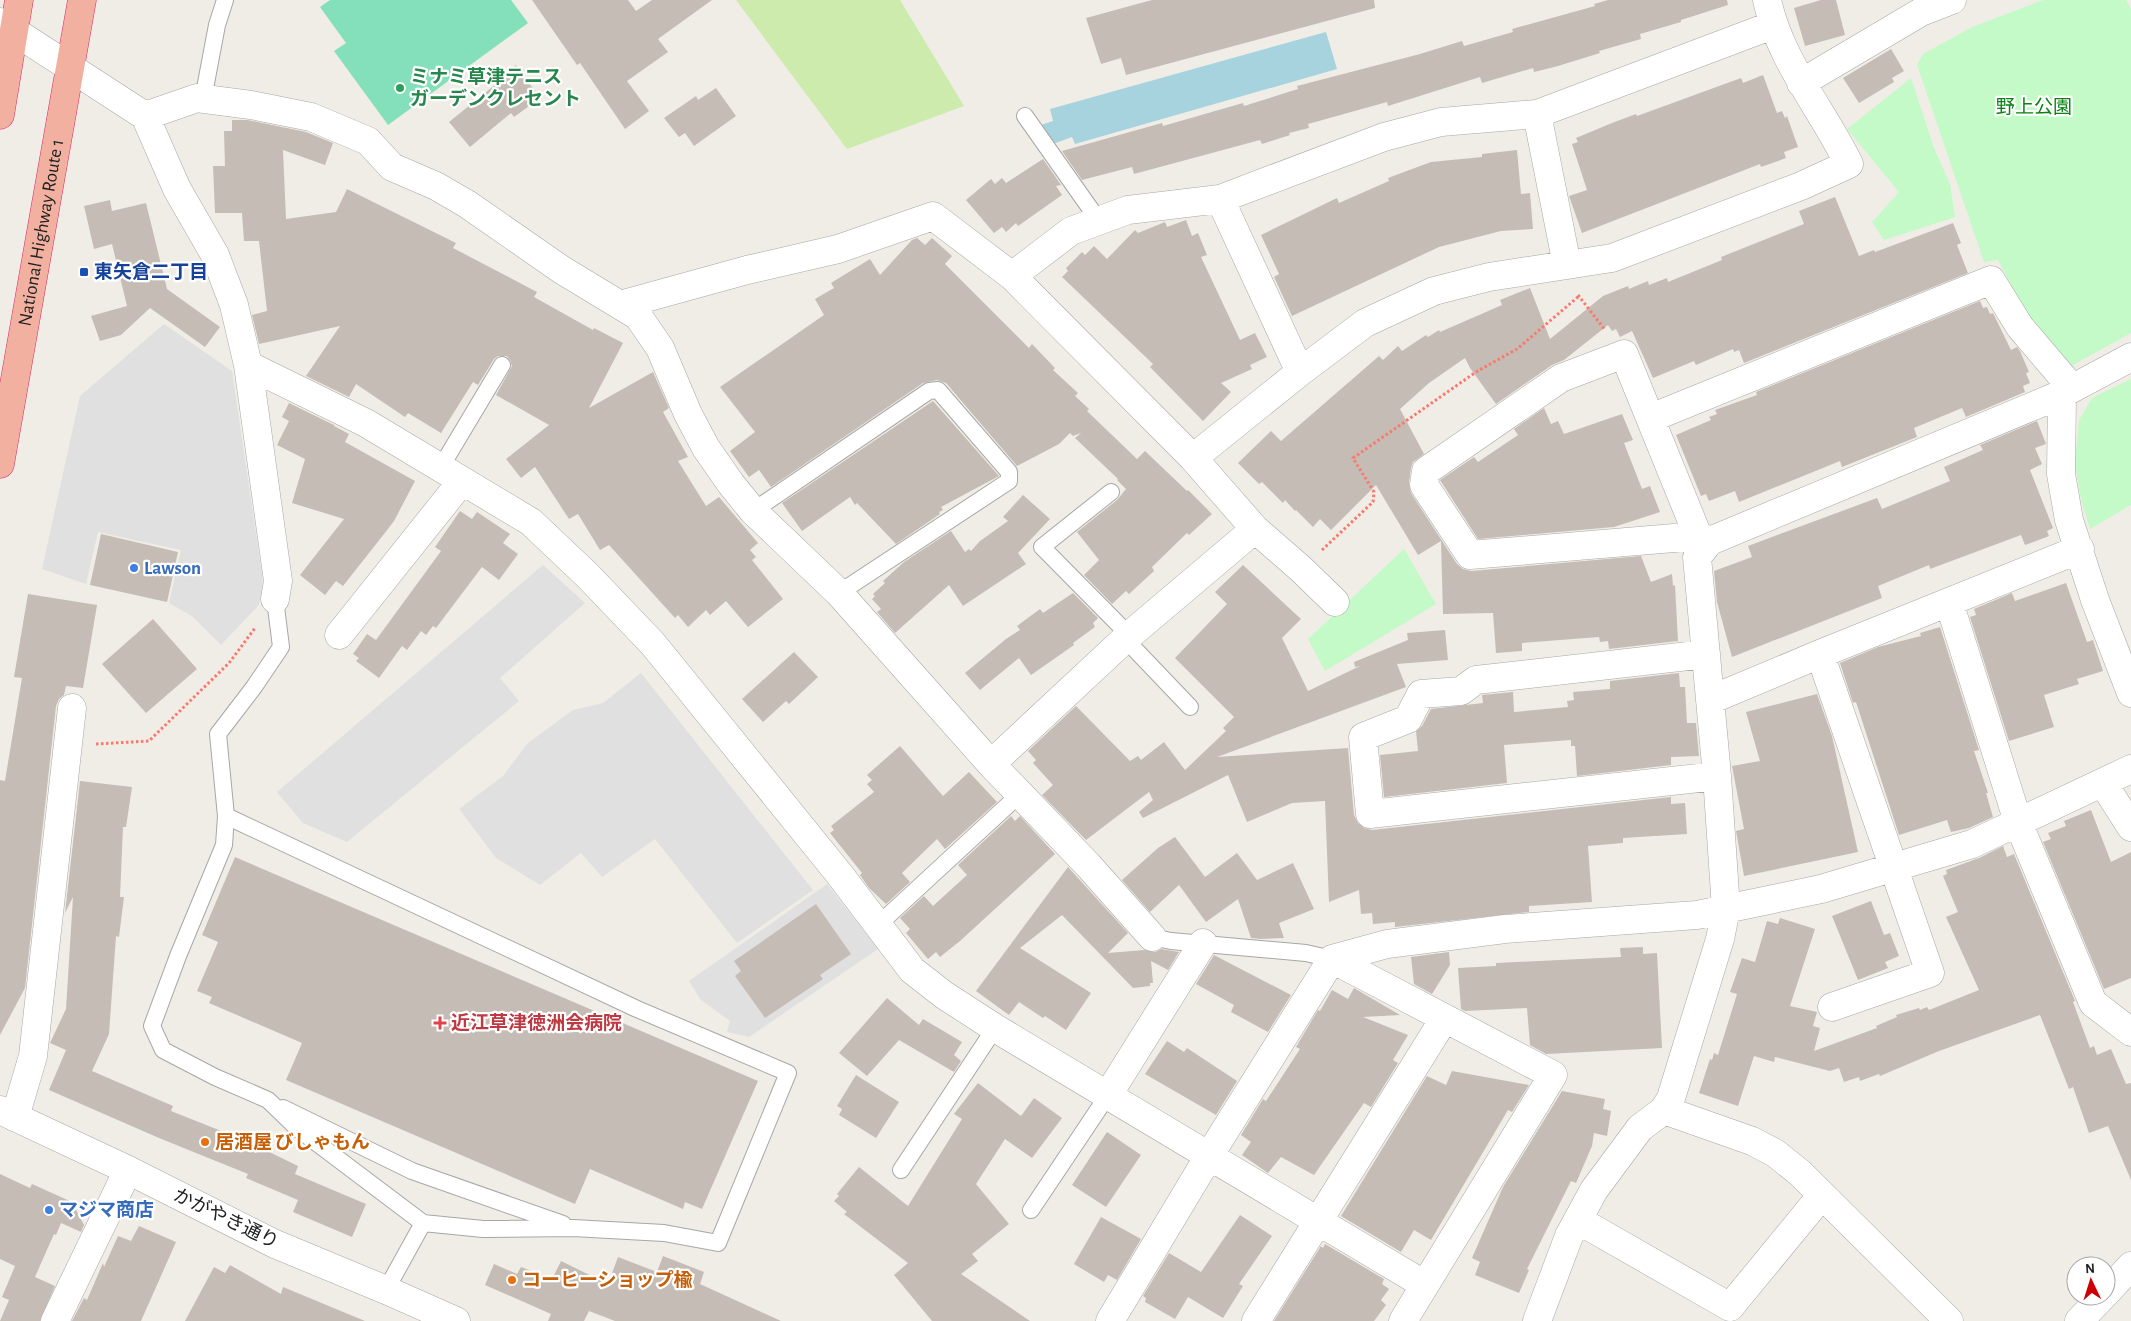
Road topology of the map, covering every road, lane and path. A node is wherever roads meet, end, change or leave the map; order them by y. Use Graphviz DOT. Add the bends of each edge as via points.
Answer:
graph roads {
  1 [pos="19,0"];
  2 [pos="82,0"];
  3 [pos="225,0"];
  4 [pos="1952,0"];
  5 [pos="1770,12"];
  6 [pos="6,26"];
  7 [pos="70,69"];
  8 [pos="1800,83"];
  9 [pos="203,99"];
  10 [pos="1537,114"];
  11 [pos="0,115"];
  12 [pos="145,116"];
  13 [pos="1025,116"];
  14 [pos="1220,199"];
  15 [pos="1098,221"];
  16 [pos="1567,265"];
  17 [pos="1012,276"];
  18 [pos="1579,296"];
  19 [pos="620,305"];
  20 [pos="1624,354"];
  21 [pos="2131,356"];
  22 [pos="248,365"];
  23 [pos="502,365"];
  24 [pos="1300,372"];
  25 [pos="2067,391"];
  26 [pos="1650,418"];
  27 [pos="1193,458"];
  28 [pos="0,464"];
  29 [pos="452,474"];
  30 [pos="1111,492"];
  31 [pos="753,511"];
  32 [pos="1255,529"];
  33 [pos="1704,539"];
  34 [pos="2080,549"];
  35 [pos="1301,569"];
  36 [pos="839,593"];
  37 [pos="276,599"];
  38 [pos="1335,602"];
  39 [pos="1949,602"];
  40 [pos="339,635"];
  41 [pos="1127,637"];
  42 [pos="1706,654"];
  43 [pos="1820,654"];
  44 [pos="2131,692"];
  45 [pos="1710,700"];
  46 [pos="1190,707"];
  47 [pos="72,708"];
  48 [pos="68,746"];
  49 [pos="991,764"];
  50 [pos="2131,769"];
  51 [pos="1716,776"];
  52 [pos="2104,783"];
  53 [pos="1020,794"];
  54 [pos="226,816"];
  55 [pos="2018,822"];
  56 [pos="2131,827"];
  57 [pos="1895,867"];
  58 [pos="1726,908"];
  59 [pos="879,924"];
  60 [pos="1152,937"];
  61 [pos="1203,942"];
  62 [pos="1332,959"];
  63 [pos="1832,1007"];
  64 [pos="1444,1019"];
  65 [pos="995,1028"];
  66 [pos="2131,1032"];
  67 [pos="1108,1095"];
  68 [pos="268,1100"];
  69 [pos="1664,1110"];
  70 [pos="7,1114"];
  71 [pos="1209,1156"];
  72 [pos="128,1170"];
  73 [pos="902,1170"];
  74 [pos="1822,1194"];
  75 [pos="1031,1210"];
  76 [pos="1578,1220"];
  77 [pos="1318,1221"];
  78 [pos="423,1223"];
  79 [pos="573,1228"];
  80 [pos="2131,1266"];
  81 [pos="2116,1282"];
  82 [pos="1425,1285"];
  83 [pos="386,1290"];
  84 [pos="2093,1306"];
  85 [pos="55,1321"];
  86 [pos="456,1321"];
  87 [pos="1110,1321"];
  88 [pos="1256,1321"];
  89 [pos="1403,1321"];
  90 [pos="1537,1321"];
  91 [pos="1949,1321"];
  92 [pos="2079,1321"];
  1 -- 6 [label="highway"];
  2 -- 7 [label="highway, National Highway Route 1"];
  3 -- 9 [label="lane"];
  4 -- 8 [label="street" via="1921,12"];
  5 -- 8 [label="street"];
  5 -- 10 [label="street"];
  6 -- 7 [label="street"];
  6 -- 11 [label="highway"];
  7 -- 12 [label="street"];
  7 -- 28 [label="highway, National Highway Route 1"];
  8 -- 16 [label="street" via="1849,164 1801,186 1612,258"];
  9 -- 12 [label="street" via="197,98"];
  9 -- 19 [label="street" via="311,117 368,141 392,167 459,199 562,270"];
  10 -- 14 [label="street" via="1441,122 1384,137"];
  10 -- 16 [label="street"];
  12 -- 22 [label="street" via="177,189 215,255 234,306"];
  13 -- 15 [label="lane"];
  14 -- 15 [label="street" via="1128,210"];
  14 -- 24 [label="street"];
  15 -- 17 [label="street" via="1071,230"];
  16 -- 18 [label="path" via="1570,280"];
  16 -- 24 [label="street" via="1489,277 1434,291 1364,323"];
  17 -- 19 [label="street" via="933,216 838,249"];
  17 -- 27 [label="street"];
  18 -- 20 [label="path"];
  18 -- 35 [label="path" via="1517,348 1476,372 1353,458 1374,492 1373,502"];
  19 -- 31 [label="street" via="638,316 660,348 706,448"];
  20 -- 26 [label="street"];
  20 -- 33 [label="street" via="1561,378 1426,471 1424,485 1470,555"];
  21 -- 25 [label="street"];
  22 -- 29 [label="street" via="366,422"];
  22 -- 37 [label="street" via="278,581"];
  23 -- 29 [label="lane"];
  24 -- 27 [label="street"];
  25 -- 26 [label="street" via="2020,327 1991,280"];
  25 -- 33 [label="street"];
  25 -- 34 [label="street" via="2061,474 2069,520"];
  26 -- 33 [label="street"];
  27 -- 32 [label="street"];
  29 -- 40 [label="street"];
  29 -- 59 [label="street" via="531,522 653,644"];
  30 -- 41 [label="lane" via="1042,547"];
  31 -- 36 [label="street"];
  31 -- 36 [label="lane" via="929,391 938,390 1009,472 1009,481"];
  32 -- 35 [label="street"];
  32 -- 41 [label="street"];
  33 -- 42 [label="street" via="1697,557"];
  34 -- 39 [label="street"];
  34 -- 44 [label="street" via="2095,600"];
  35 -- 38 [label="street"];
  36 -- 49 [label="street"];
  37 -- 48 [label="path" via="229,663 149,741"];
  37 -- 54 [label="lane" via="281,647 218,734"];
  39 -- 43 [label="street"];
  39 -- 55 [label="street"];
  41 -- 46 [label="lane"];
  41 -- 49 [label="street"];
  42 -- 45 [label="street"];
  42 -- 51 [label="street" via="1476,680 1461,691 1421,694 1408,719 1363,737 1370,814"];
  43 -- 45 [label="street"];
  43 -- 57 [label="street"];
  45 -- 51 [label="street"];
  47 -- 48 [label="street"];
  48 -- 70 [label="street" via="33,1056"];
  49 -- 53 [label="street"];
  50 -- 52 [label="street"];
  51 -- 58 [label="street"];
  52 -- 55 [label="street"];
  52 -- 56 [label="street"];
  53 -- 59 [label="lane"];
  53 -- 60 [label="street"];
  54 -- 68 [label="lane" via="224,845 152,1026 164,1050"];
  54 -- 79 [label="lane" via="637,1010 788,1072 718,1243 664,1233"];
  55 -- 57 [label="street" via="1972,844"];
  55 -- 66 [label="street" via="2094,1003"];
  57 -- 58 [label="street" via="1821,889"];
  57 -- 63 [label="street" via="1930,973"];
  58 -- 62 [label="street" via="1697,915 1505,929 1387,944"];
  58 -- 69 [label="street" via="1689,1043"];
  59 -- 65 [label="street" via="912,970 944,996"];
  60 -- 61 [label="lane"];
  61 -- 62 [label="lane" via="1306,953"];
  61 -- 67 [label="street"];
  62 -- 64 [label="street"];
  62 -- 71 [label="street"];
  64 -- 77 [label="street"];
  64 -- 82 [label="street" via="1552,1075"];
  65 -- 67 [label="street"];
  65 -- 73 [label="lane"];
  67 -- 71 [label="street"];
  67 -- 75 [label="lane"];
  68 -- 78 [label="lane" via="297,1128"];
  68 -- 79 [label="lane" via="412,1171"];
  69 -- 74 [label="street" via="1725,1130 1775,1153"];
  69 -- 76 [label="street" via="1640,1128 1594,1190"];
  70 -- 72 [label="street, かがやき通り"];
  71 -- 77 [label="street"];
  71 -- 87 [label="street"];
  72 -- 83 [label="street, かがやき通り" via="275,1244"];
  72 -- 85 [label="street"];
  74 -- 76 [label="street" via="1730,1307"];
  74 -- 91 [label="street"];
  76 -- 90 [label="street" via="1560,1256"];
  77 -- 82 [label="street"];
  77 -- 88 [label="street"];
  78 -- 79 [label="lane" via="483,1228"];
  78 -- 83 [label="lane"];
  80 -- 81 [label="street"];
  82 -- 89 [label="street"];
  83 -- 86 [label="street, かがやき通り"];
  84 -- 92 [label="street"];
}
